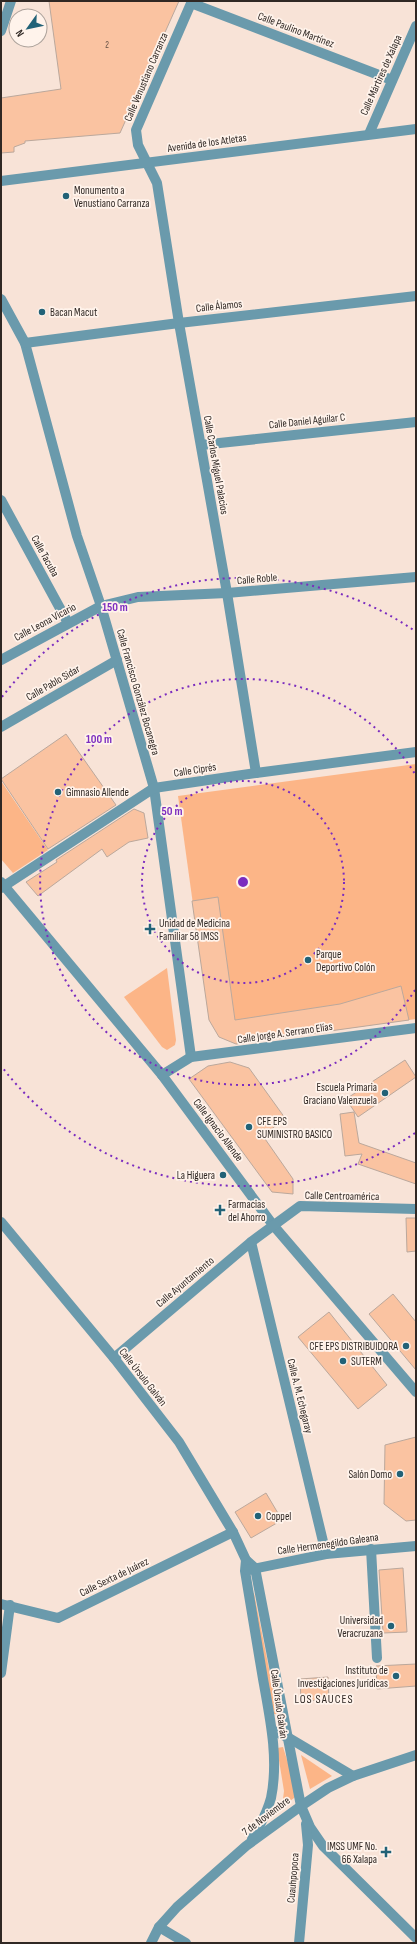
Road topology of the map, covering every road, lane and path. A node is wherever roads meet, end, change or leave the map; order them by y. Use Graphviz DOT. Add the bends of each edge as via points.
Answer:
graph roads {
  1 [pos="11,1"];
  2 [pos="191,2"];
  3 [pos="416,26"];
  4 [pos="1,31"];
  5 [pos="392,80"];
  6 [pos="416,129"];
  7 [pos="369,134"];
  8 [pos="148,163"];
  9 [pos="1,181"];
  10 [pos="416,296"];
  11 [pos="1,299"];
  12 [pos="179,323"];
  13 [pos="25,343"];
  14 [pos="416,422"];
  15 [pos="201,445"];
  16 [pos="1,500"];
  17 [pos="416,577"];
  18 [pos="227,593"];
  19 [pos="101,606"];
  20 [pos="68,624"];
  21 [pos="1,660"];
  22 [pos="117,660"];
  23 [pos="1,726"];
  24 [pos="416,752"];
  25 [pos="256,773"];
  26 [pos="154,788"];
  27 [pos="2,886"];
  28 [pos="416,1028"];
  29 [pos="191,1057"];
  30 [pos="162,1075"];
  31 [pos="416,1209"];
  32 [pos="1,1222"];
  33 [pos="273,1225"];
  34 [pos="251,1242"];
  35 [pos="114,1358"];
  36 [pos="416,1392"];
  37 [pos="233,1532"];
  38 [pos="416,1546"];
  39 [pos="371,1549"];
  40 [pos="326,1554"];
  41 [pos="250,1570"];
  42 [pos="5,1605"];
  43 [pos="377,1658"];
  44 [pos="1,1673"];
  45 [pos="272,1730"];
  46 [pos="289,1738"];
  47 [pos="416,1755"];
  48 [pos="353,1776"];
  49 [pos="301,1806"];
  50 [pos="305,1816"];
  51 [pos="246,1846"];
  52 [pos="159,1927"];
  53 [pos="416,1938"];
  54 [pos="151,1943"];
  55 [pos="186,1943"];
  56 [pos="299,1943"];
  1 -- 4 [label="street"];
  2 -- 5 [label="street, Calle Paulino Martínez"];
  2 -- 8 [label="street, Calle Venustiano Carranza" via="136,130 138,145"];
  3 -- 5 [label="street, Calle Mártires de Xalapa"];
  5 -- 7 [label="street, Calle Mártires de Xalapa"];
  6 -- 7 [label="street, Avenida de los Atletas"];
  7 -- 8 [label="street, Avenida de los Atletas"];
  8 -- 9 [label="street, Avenida de los Atletas"];
  8 -- 12 [label="street, Calle Carlos Miguel Palacios" via="157,183"];
  10 -- 12 [label="street, Calle Álamos"];
  11 -- 13 [label="street, Calle Francisco González Bocanegra"];
  12 -- 13 [label="street, Calle Álamos"];
  12 -- 15 [label="street, Calle Carlos Miguel Palacios"];
  13 -- 19 [label="street, Calle Francisco González Bocanegra" via="76,536"];
  14 -- 15 [label="street, Calle Daniel Aguilar C"];
  15 -- 18 [label="street, Calle Carlos Miguel Palacios"];
  16 -- 20 [label="street, Calle Tacuba"];
  17 -- 18 [label="street, Calle Roble"];
  18 -- 19 [label="street, Calle Roble" via="138,597"];
  18 -- 25 [label="street, Calle Carlos Miguel Palacios"];
  19 -- 20 [label="street, Calle Leona Vicario"];
  19 -- 22 [label="street, Calle Francisco González Bocanegra"];
  20 -- 21 [label="street, Calle Leona Vicario"];
  22 -- 23 [label="street, Calle Pablo Sidar"];
  22 -- 26 [label="street, Calle Francisco González Bocanegra"];
  24 -- 25 [label="street, Calle Ciprés"];
  25 -- 26 [label="street, Calle Ciprés"];
  26 -- 27 [label="street, Calle Ciprés"];
  26 -- 29 [label="street, Calle Francisco González Bocanegra"];
  27 -- 30 [label="street, Calle Ignacio Allende"];
  28 -- 29 [label="street, Calle Jorge A. Serrano Elías"];
  29 -- 30 [label="street, Calle Jorge A. Serrano Elías"];
  30 -- 33 [label="street, Calle Ignacio Allende"];
  31 -- 33 [label="street, Calle Centroamérica" via="300,1206"];
  32 -- 35 [label="street, Calle Úrsulo Galván"];
  33 -- 34 [label="street, Calle Ayuntamiento"];
  33 -- 36 [label="street, Calle Ignacio Allende"];
  34 -- 35 [label="street, Calle Ayuntamiento"];
  34 -- 40 [label="street, Calle A. M. Echegaray"];
  35 -- 37 [label="street, Calle Úrsulo Galván" via="179,1442"];
  37 -- 41 [label="street, Calle Úrsulo Galván"];
  37 -- 42 [label="street, Calle Sexta de Juárez" via="58,1618"];
  38 -- 39 [label="street, Calle Hermenegildo Galeana"];
  39 -- 40 [label="street, Calle Hermenegildo Galeana"];
  39 -- 43 [label="street"];
  40 -- 41 [label="street, Calle Hermenegildo Galeana"];
  41 -- 45 [label="street, Calle Úrsulo Galván"];
  41 -- 46 [label="street, Calle Úrsulo Galván"];
  42 -- 44 [label="street"];
  45 -- 46 [label="street"];
  45 -- 51 [label="street, Calle Úrsulo Galván" via="271,1797 261,1823"];
  46 -- 48 [label="street"];
  46 -- 49 [label="street, Calle Úrsulo Galván"];
  47 -- 48 [label="street, 7 de Noviembre"];
  48 -- 49 [label="street, 7 de Noviembre" via="328,1788"];
  49 -- 50 [label="street, Calle Úrsulo Galván"];
  49 -- 51 [label="street, 7 de Noviembre"];
  50 -- 53 [label="street" via="323,1846"];
  50 -- 56 [label="street, Cuauhpopoca" via="308,1845"];
  51 -- 52 [label="street" via="177,1907"];
  52 -- 54 [label="street"];
  52 -- 55 [label="street"];
}
